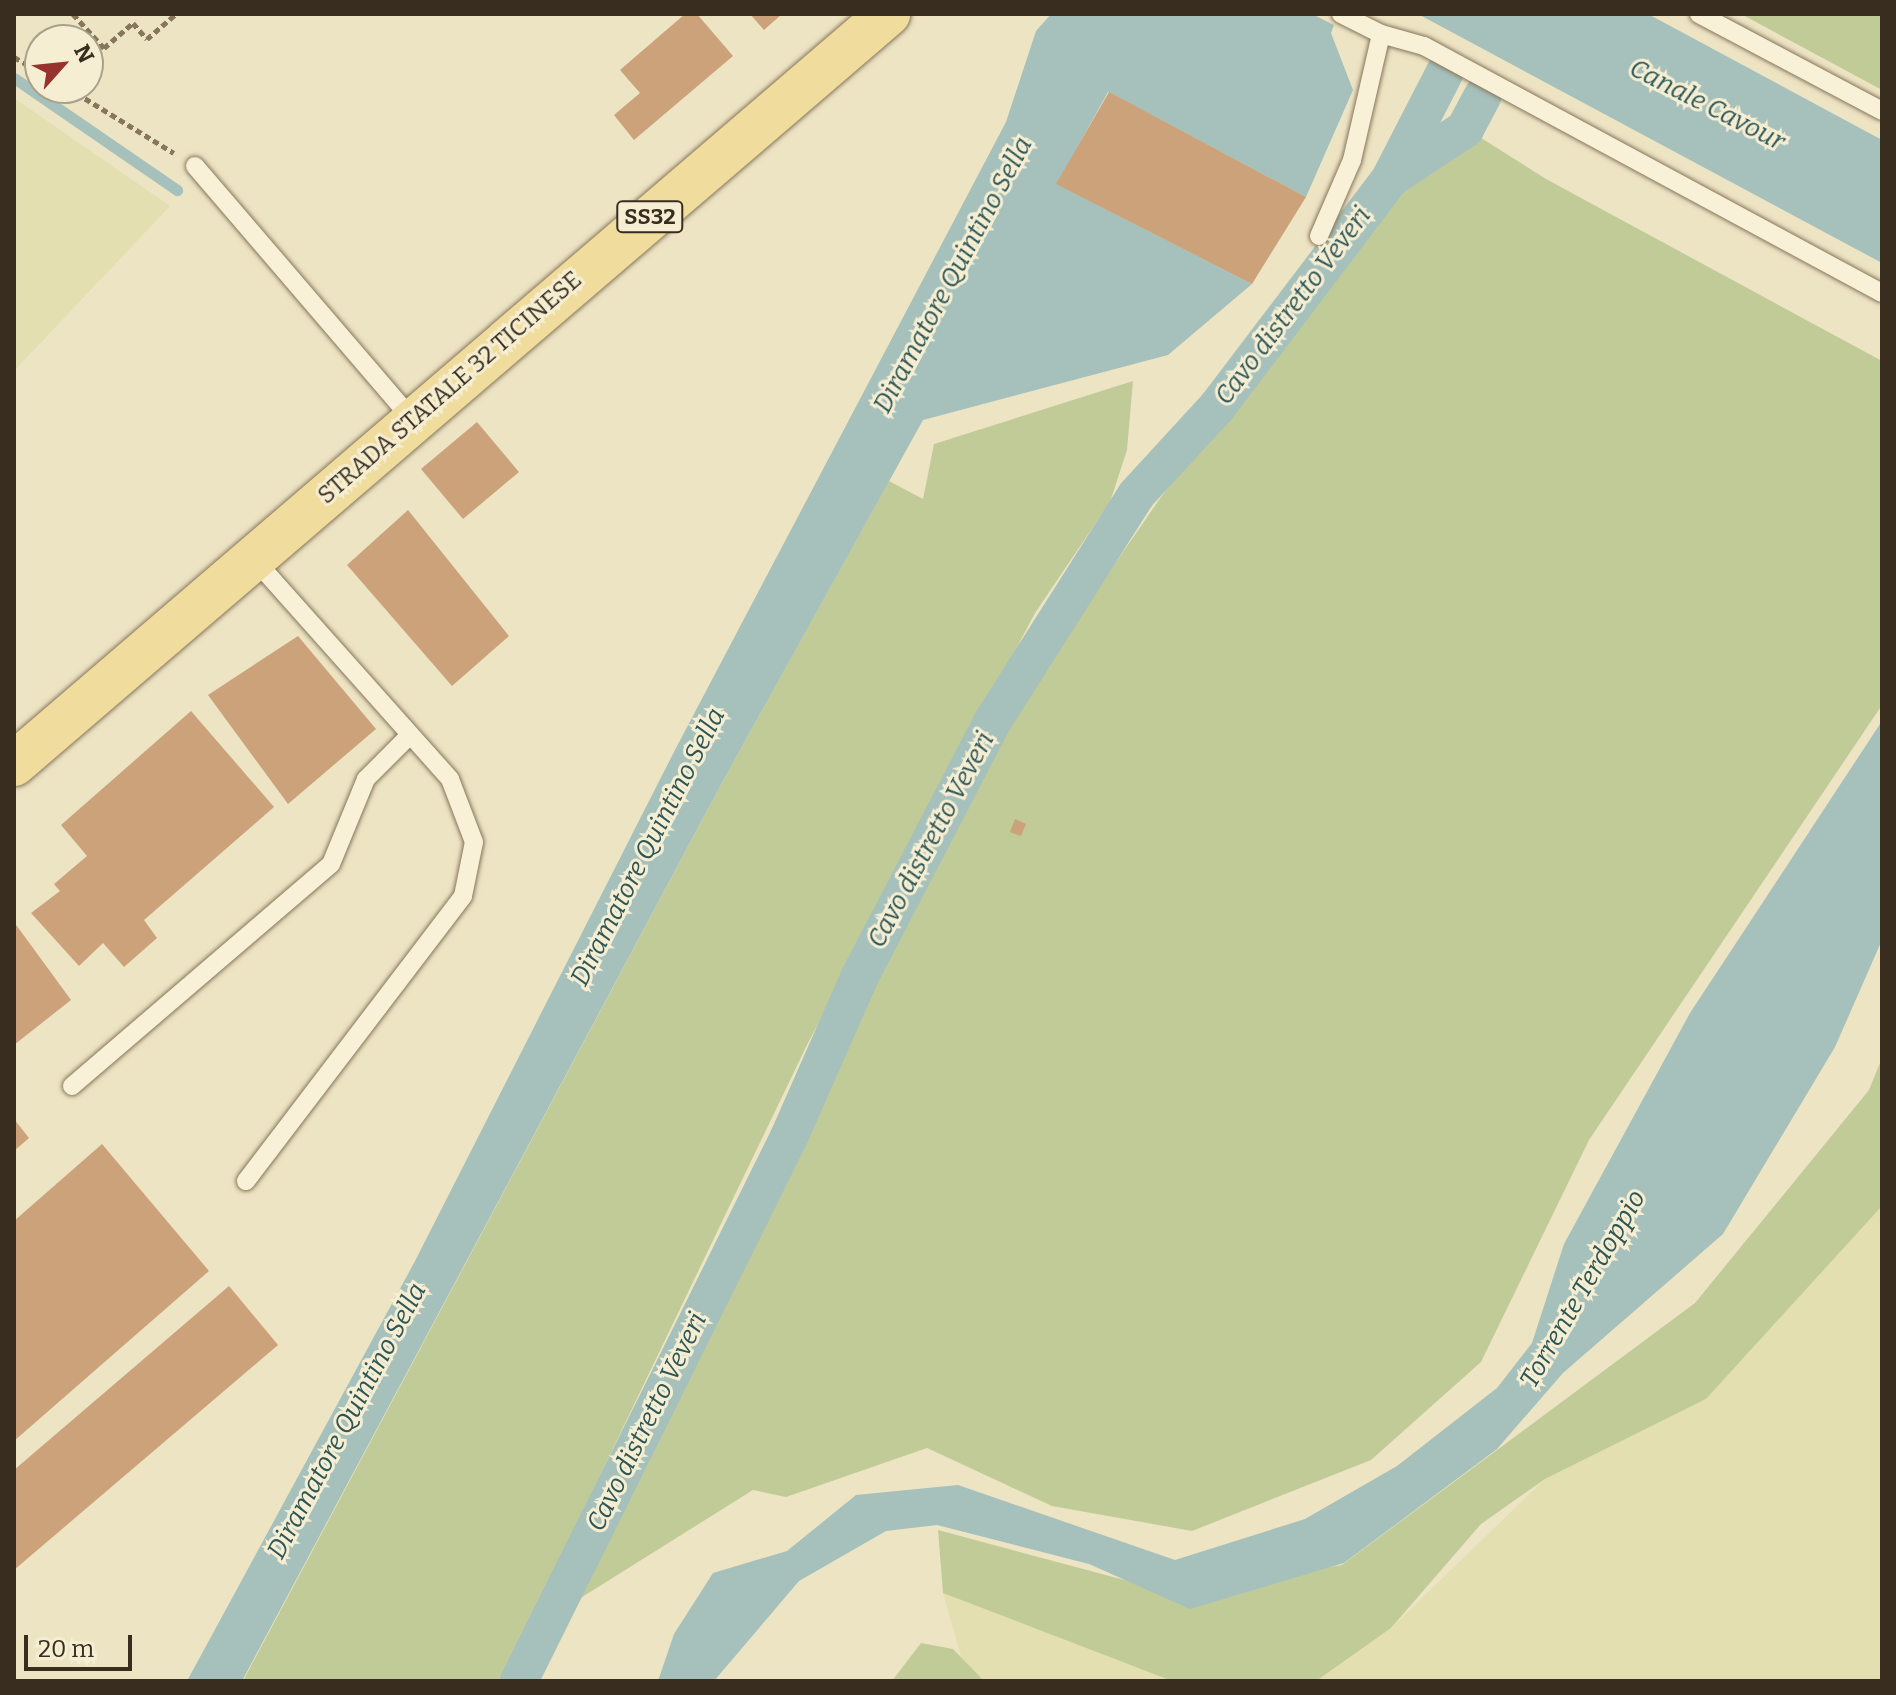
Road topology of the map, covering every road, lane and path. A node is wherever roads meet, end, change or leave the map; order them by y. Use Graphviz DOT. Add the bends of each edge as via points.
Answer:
graph roads {
  1 [pos="73,14"];
  2 [pos="176,14"];
  3 [pos="888,14"];
  4 [pos="1341,14"];
  5 [pos="1699,14"];
  6 [pos="1381,34"];
  7 [pos="94,104"];
  8 [pos="1882,111"];
  9 [pos="195,166"];
  10 [pos="1319,236"];
  11 [pos="1882,293"];
  12 [pos="413,420"];
  13 [pos="253,558"];
  14 [pos="410,735"];
  15 [pos="14,764"];
  16 [pos="72,1086"];
  17 [pos="246,1181"];
  1 -- 2 [label="path" via="104,48 133,23 147,39"];
  3 -- 12 [label="main road, STRADA STATALE 32 TICINESE / SS32"];
  4 -- 6 [label="lane"];
  5 -- 8 [label="lane"];
  6 -- 10 [label="lane" via="1352,160"];
  6 -- 11 [label="lane" via="1424,46"];
  7 -- 9 [label="path"];
  9 -- 12 [label="lane"];
  12 -- 13 [label="main road, STRADA STATALE 32 TICINESE / SS32"];
  13 -- 14 [label="lane"];
  13 -- 15 [label="main road, STRADA STATALE 32 TICINESE / SS32"];
  14 -- 16 [label="lane" via="366,779 331,864"];
  14 -- 17 [label="lane" via="450,779 474,842 463,896"];
}
